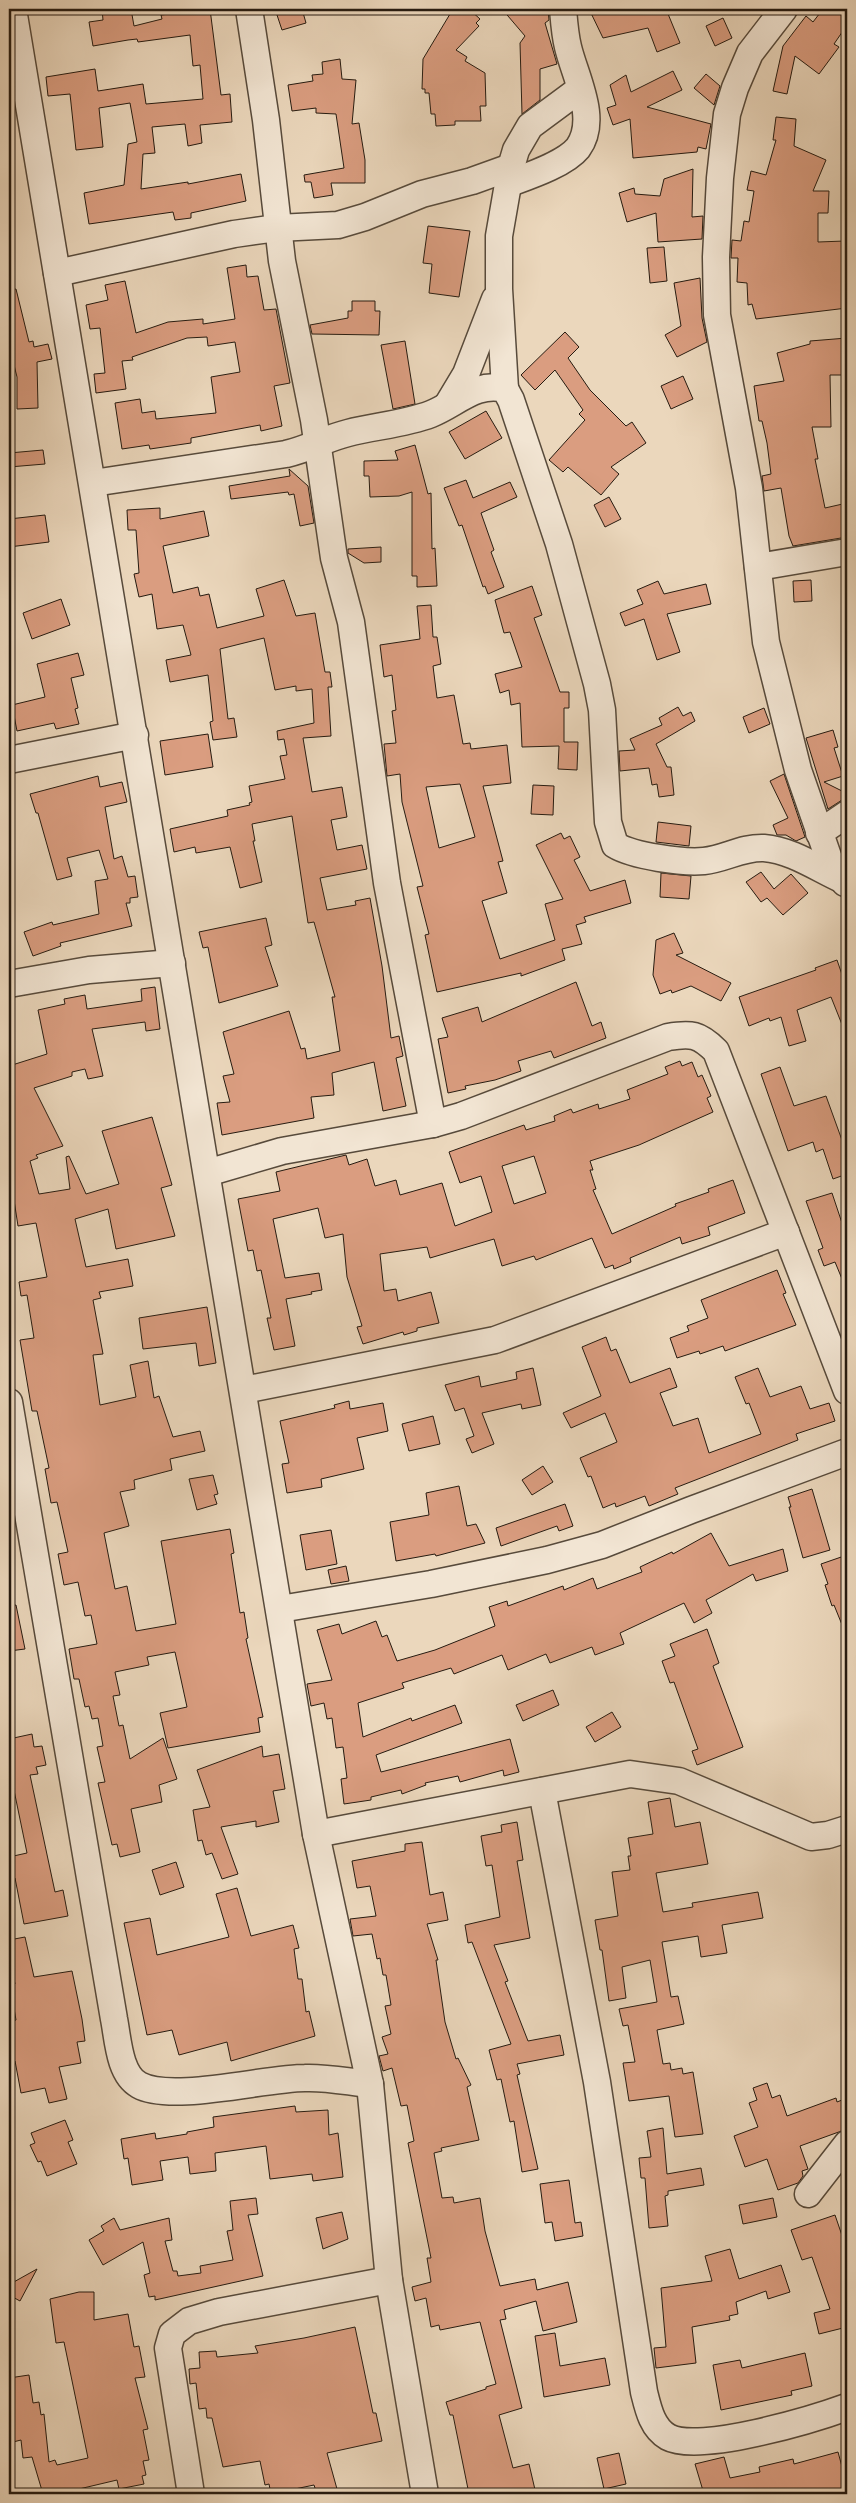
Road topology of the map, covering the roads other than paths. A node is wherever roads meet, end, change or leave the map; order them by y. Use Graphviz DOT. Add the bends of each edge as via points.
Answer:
graph roads {
  1 [pos="13,9"];
  2 [pos="249,9"];
  3 [pos="563,9"];
  4 [pos="784,9"];
  5 [pos="14,53"];
  6 [pos="580,89"];
  7 [pos="510,175"];
  8 [pos="277,228"];
  9 [pos="57,273"];
  10 [pos="499,289"];
  11 [pos="505,389"];
  12 [pos="448,405"];
  13 [pos="316,444"];
  14 [pos="93,483"];
  15 [pos="847,552"];
  16 [pos="758,567"];
  17 [pos="134,735"];
  18 [pos="9,760"];
  19 [pos="847,814"];
  20 [pos="819,833"];
  21 [pos="844,882"];
  22 [pos="172,963"];
  23 [pos="9,984"];
  24 [pos="433,1124"];
  25 [pos="207,1173"];
  26 [pos="786,1232"];
  27 [pos="244,1390"];
  28 [pos="847,1391"];
  29 [pos="9,1402"];
  30 [pos="847,1452"];
  31 [pos="280,1609"];
  32 [pos="542,1791"];
  33 [pos="847,1829"];
  34 [pos="316,1834"];
  35 [pos="370,2084"];
  36 [pos="847,2144"];
  37 [pos="808,2194"];
  38 [pos="389,2280"];
  39 [pos="847,2407"];
  40 [pos="191,2494"];
  41 [pos="425,2494"];
  1 -- 5 [label="street"];
  2 -- 8 [label="street" via="266,120"];
  3 -- 6 [label="street" via="568,46"];
  4 -- 16 [label="street" via="750,53 727,114 716,257 717,315 749,488"];
  5 -- 9 [label="street"];
  6 -- 7 [label="street" via="530,126 516,150"];
  6 -- 7 [label="street" via="585,110 585,132 577,148 539,172"];
  7 -- 8 [label="street" via="422,194 338,225"];
  7 -- 10 [label="street" via="499,236"];
  8 -- 9 [label="street" via="165,248"];
  8 -- 13 [label="street"];
  9 -- 14 [label="street"];
  10 -- 11 [label="street"];
  10 -- 12 [label="street" via="466,374"];
  11 -- 12 [label="street" via="492,385"];
  11 -- 21 [label="street" via="544,493 597,684 602,710 608,822 615,845 624,851 705,861 744,849 776,850 793,855"];
  12 -- 13 [label="street" via="412,420 345,434"];
  13 -- 14 [label="street" via="304,450 242,462"];
  13 -- 24 [label="street" via="334,558 351,622 387,883"];
  14 -- 17 [label="street"];
  15 -- 16 [label="street"];
  16 -- 20 [label="street" via="766,642 798,770"];
  17 -- 18 [label="street"];
  17 -- 22 [label="street"];
  19 -- 20 [label="street"];
  20 -- 21 [label="street"];
  22 -- 23 [label="street" via="89,970"];
  22 -- 25 [label="street"];
  24 -- 25 [label="street" via="282,1151"];
  24 -- 26 [label="street" via="668,1037 686,1034 702,1038 716,1051"];
  25 -- 27 [label="street"];
  26 -- 27 [label="street" via="495,1340"];
  26 -- 28 [label="street"];
  27 -- 31 [label="street"];
  29 -- 35 [label="street" via="114,2019 126,2073 138,2084 156,2092 305,2078"];
  30 -- 31 [label="street" via="602,1545 432,1584"];
  31 -- 34 [label="street"];
  32 -- 33 [label="street" via="630,1774 679,1781 811,1837"];
  32 -- 34 [label="street"];
  32 -- 39 [label="street" via="597,2082 649,2411 657,2427 669,2438 708,2441"];
  34 -- 35 [label="street"];
  35 -- 38 [label="street"];
  36 -- 37 [label="street"];
  38 -- 40 [label="street" via="219,2312 189,2321 172,2334 168,2348"];
  38 -- 41 [label="street"];
}
